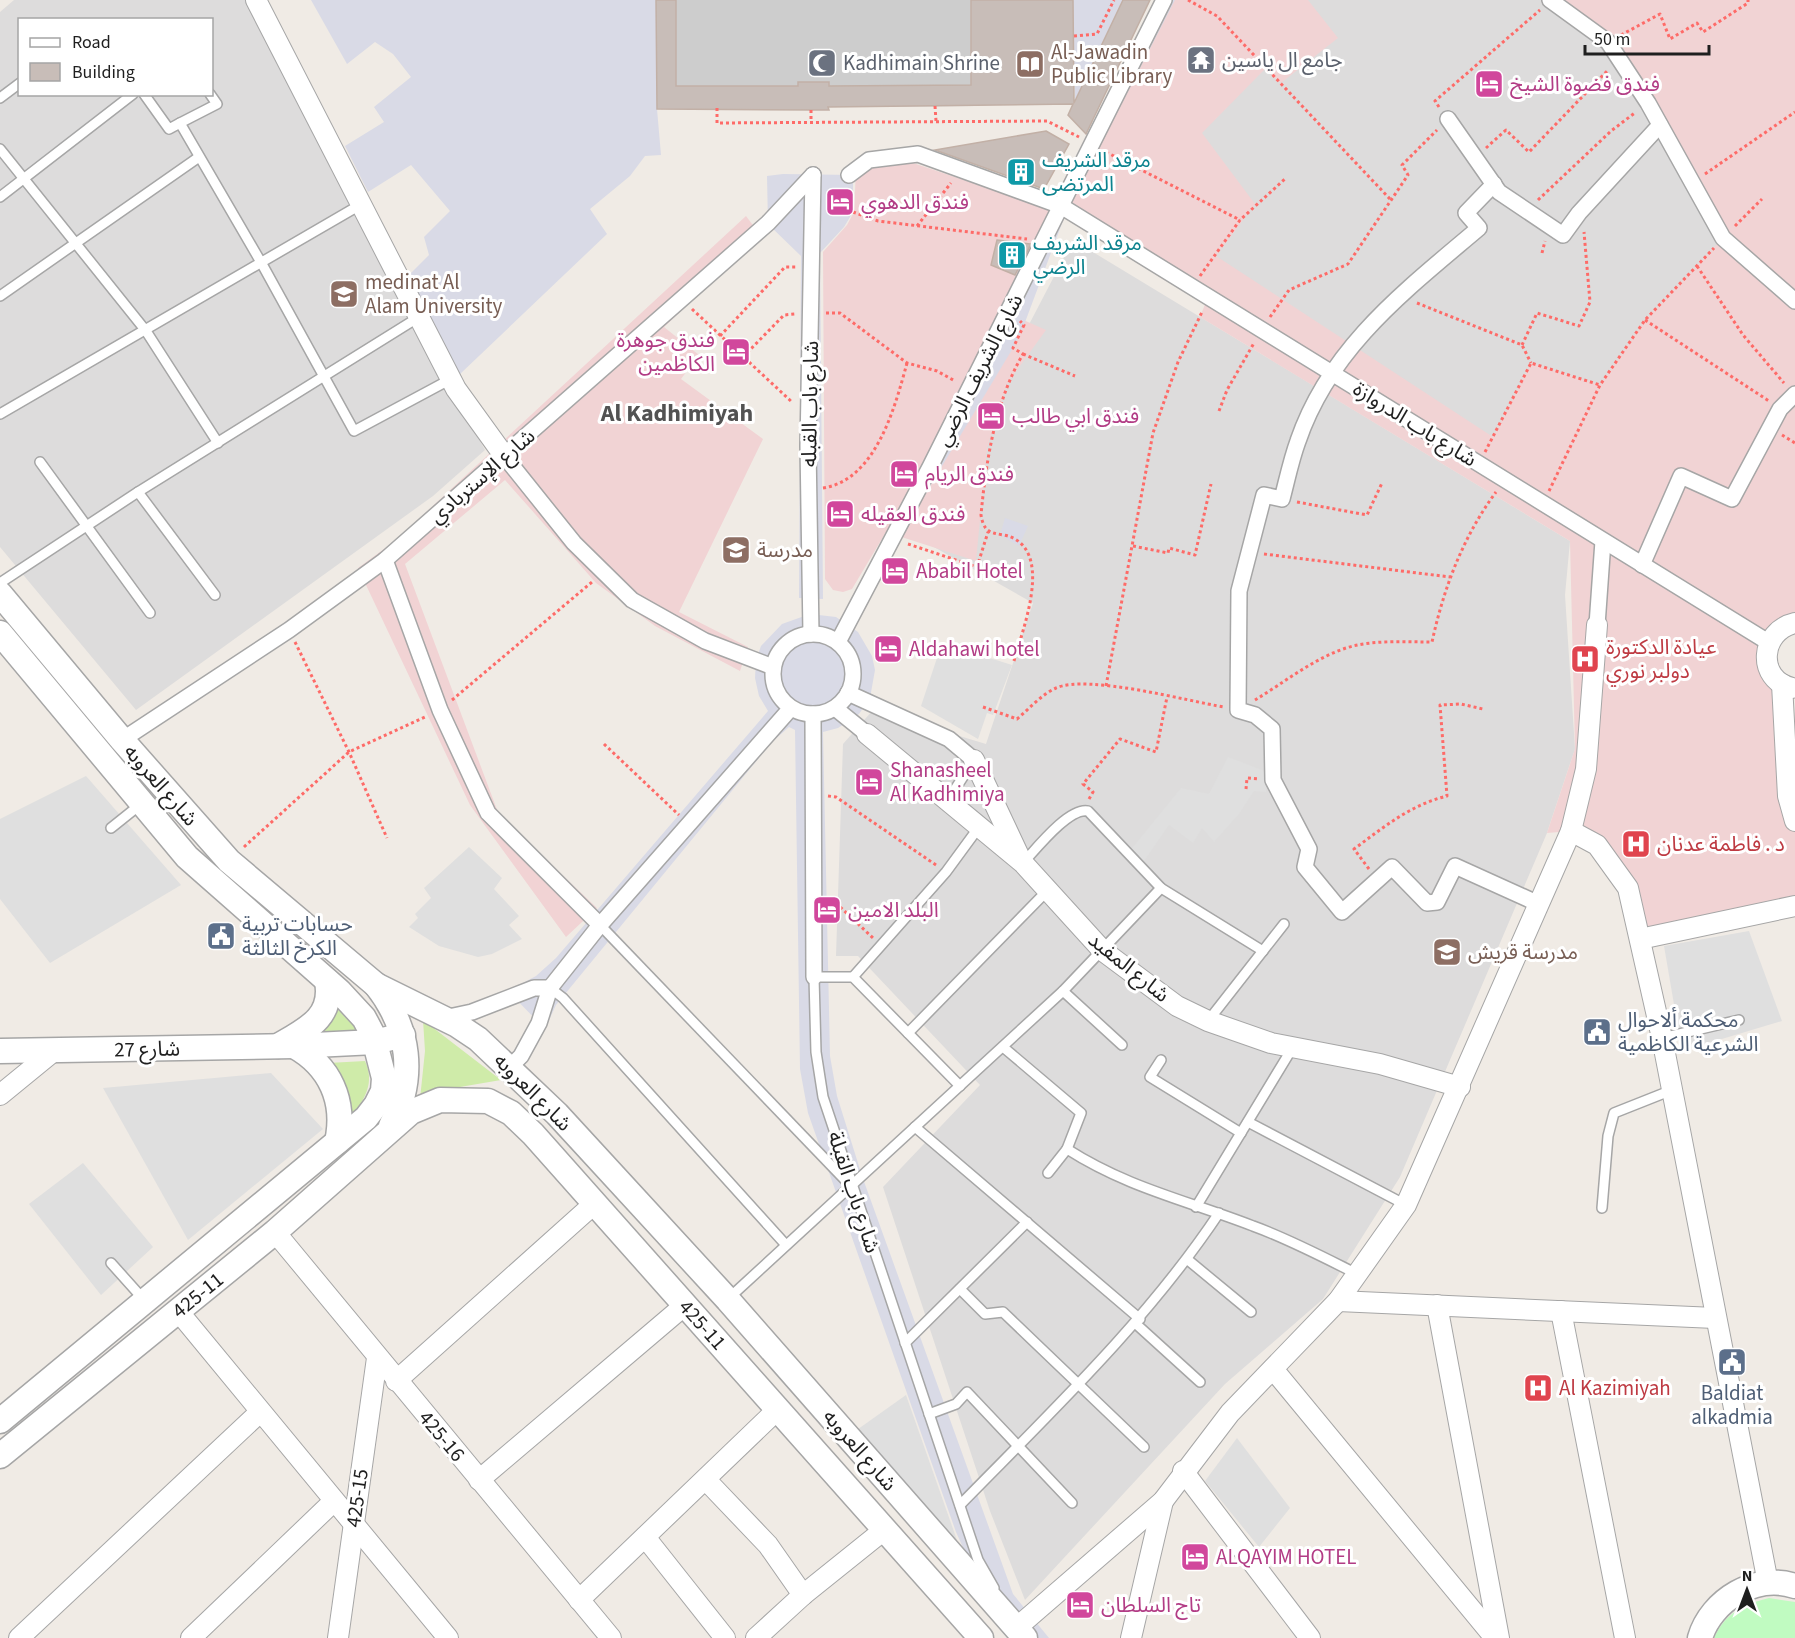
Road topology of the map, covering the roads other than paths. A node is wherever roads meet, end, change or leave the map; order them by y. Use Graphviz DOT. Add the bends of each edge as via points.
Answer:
graph roads {
  1 [pos="256,0"];
  2 [pos="1164,0"];
  3 [pos="1550,0"];
  4 [pos="18,84"];
  5 [pos="130,96"];
  6 [pos="145,96"];
  7 [pos="211,96"];
  8 [pos="0,98"];
  9 [pos="1448,119"];
  10 [pos="180,123"];
  11 [pos="1660,125"];
  12 [pos="0,149"];
  13 [pos="199,158"];
  14 [pos="813,175"];
  15 [pos="849,175"];
  16 [pos="24,178"];
  17 [pos="1494,184"];
  18 [pos="0,197"];
  19 [pos="360,206"];
  20 [pos="1061,206"];
  21 [pos="75,243"];
  22 [pos="262,264"];
  23 [pos="0,296"];
  24 [pos="1795,301"];
  25 [pos="419,317"];
  26 [pos="146,331"];
  27 [pos="1331,373"];
  28 [pos="323,376"];
  29 [pos="451,378"];
  30 [pos="1795,394"];
  31 [pos="0,414"];
  32 [pos="218,442"];
  33 [pos="505,457"];
  34 [pos="40,462"];
  35 [pos="138,492"];
  36 [pos="86,526"];
  37 [pos="1603,541"];
  38 [pos="385,560"];
  39 [pos="1642,565"];
  40 [pos="0,583"];
  41 [pos="0,594"];
  42 [pos="216,595"];
  43 [pos="150,613"];
  44 [pos="1795,623"];
  45 [pos="1597,625"];
  46 [pos="0,633"];
  47 [pos="811,634"];
  48 [pos="838,642"];
  49 [pos="1768,642"];
  50 [pos="773,667"];
  51 [pos="1788,686"];
  52 [pos="848,693"];
  53 [pos="791,708"];
  54 [pos="835,708"];
  55 [pos="813,714"];
  56 [pos="867,734"];
  57 [pos="122,740"];
  58 [pos="974,760"];
  59 [pos="947,802"];
  60 [pos="141,804"];
  61 [pos="1795,821"];
  62 [pos="979,827"];
  63 [pos="111,828"];
  64 [pos="1571,831"];
  65 [pos="1023,863"];
  66 [pos="1161,888"];
  67 [pos="1047,891"];
  68 [pos="1539,904"];
  69 [pos="1795,906"];
  70 [pos="1284,924"];
  71 [pos="600,925"];
  72 [pos="1640,939"];
  73 [pos="1102,951"];
  74 [pos="1263,951"];
  75 [pos="814,977"];
  76 [pos="853,977"];
  77 [pos="370,980"];
  78 [pos="333,986"];
  79 [pos="550,988"];
  80 [pos="1063,992"];
  81 [pos="364,1018"];
  82 [pos="444,1018"];
  83 [pos="1739,1020"];
  84 [pos="1208,1021"];
  85 [pos="908,1033"];
  86 [pos="403,1035"];
  87 [pos="1662,1038"];
  88 [pos="375,1042"];
  89 [pos="1122,1045"];
  90 [pos="286,1046"];
  91 [pos="1003,1047"];
  92 [pos="1293,1047"];
  93 [pos="56,1050"];
  94 [pos="0,1051"];
  95 [pos="1161,1060"];
  96 [pos="510,1067"];
  97 [pos="960,1086"];
  98 [pos="1460,1087"];
  99 [pos="1672,1090"];
  100 [pos="0,1095"];
  101 [pos="376,1105"];
  102 [pos="1248,1122"];
  103 [pos="915,1127"];
  104 [pos="390,1128"];
  105 [pos="1241,1133"];
  106 [pos="337,1142"];
  107 [pos="1067,1149"];
  108 [pos="1048,1173"];
  109 [pos="851,1186"];
  110 [pos="595,1203"];
  111 [pos="1406,1205"];
  112 [pos="1196,1207"];
  113 [pos="1602,1208"];
  114 [pos="1219,1213"];
  115 [pos="1027,1222"];
  116 [pos="275,1232"];
  117 [pos="786,1245"];
  118 [pos="1188,1260"];
  119 [pos="111,1263"];
  120 [pos="1357,1274"];
  121 [pos="960,1288"];
  122 [pos="728,1300"];
  123 [pos="145,1301"];
  124 [pos="1338,1301"];
  125 [pos="685,1305"];
  126 [pos="1437,1305"];
  127 [pos="178,1311"];
  128 [pos="1561,1311"];
  129 [pos="1251,1312"];
  130 [pos="1715,1318"];
  131 [pos="1137,1321"];
  132 [pos="905,1343"];
  133 [pos="377,1358"];
  134 [pos="1274,1369"];
  135 [pos="396,1381"];
  136 [pos="1200,1382"];
  137 [pos="1077,1383"];
  138 [pos="778,1409"];
  139 [pos="260,1412"];
  140 [pos="929,1414"];
  141 [pos="0,1420"];
  142 [pos="1016,1446"];
  143 [pos="1144,1447"];
  144 [pos="0,1456"];
  145 [pos="1183,1472"];
  146 [pos="479,1480"];
  147 [pos="706,1480"];
  148 [pos="334,1501"];
  149 [pos="1163,1501"];
  150 [pos="1072,1503"];
  151 [pos="960,1504"];
  152 [pos="354,1525"];
  153 [pos="885,1530"];
  154 [pos="645,1537"];
  155 [pos="1768,1583"];
  156 [pos="1795,1586"];
  157 [pos="803,1595"];
  158 [pos="579,1600"];
  159 [pos="1026,1634"];
  160 [pos="975,1636"];
  161 [pos="19,1638"];
  162 [pos="191,1638"];
  163 [pos="338,1638"];
  164 [pos="448,1638"];
  165 [pos="611,1638"];
  166 [pos="725,1638"];
  167 [pos="756,1638"];
  168 [pos="1131,1638"];
  169 [pos="1310,1638"];
  170 [pos="1497,1638"];
  171 [pos="1625,1638"];
  172 [pos="1700,1638"];
  1 -- 19 [label="street"];
  2 -- 20 [label="street, شارع الشريف الرضي"];
  3 -- 11 [label="street" via="1608,42"];
  4 -- 8 [label="lane"];
  5 -- 16 [label="lane"];
  6 -- 10 [label="lane" via="169,129"];
  7 -- 10 [label="lane" via="217,104"];
  9 -- 17 [label="street"];
  10 -- 13 [label="lane"];
  11 -- 17 [label="street" via="1563,235 1526,212"];
  11 -- 24 [label="street" via="1723,238"];
  12 -- 16 [label="lane"];
  13 -- 21 [label="lane"];
  13 -- 22 [label="lane"];
  14 -- 33 [label="street, شارع الإستربادي" via="775,216"];
  14 -- 47 [label="street, شارع باب القبله"];
  15 -- 20 [label="street, شارع باب الدروازة" via="869,160 918,154"];
  16 -- 18 [label="lane"];
  16 -- 21 [label="lane"];
  17 -- 27 [label="street" via="1466,213 1479,228 1398,296 1348,347"];
  19 -- 22 [label="lane"];
  19 -- 25 [label="street"];
  20 -- 27 [label="street, شارع باب الدروازة"];
  20 -- 48 [label="street, شارع الشريف الرضي"];
  21 -- 23 [label="lane"];
  21 -- 26 [label="lane"];
  22 -- 26 [label="lane"];
  22 -- 28 [label="lane"];
  25 -- 28 [label="lane"];
  25 -- 29 [label="street"];
  26 -- 31 [label="lane"];
  26 -- 32 [label="lane"];
  27 -- 37 [label="street, شارع باب الدروازة"];
  27 -- 68 [label="street" via="1297,442 1282,499 1264,495 1247,552 1239,591 1238,710 1255,716 1272,729 1274,780 1309,849 1305,867 1342,912 1392,867 1427,903 1437,902 1455,866"];
  28 -- 29 [label="lane" via="354,431"];
  28 -- 32 [label="lane"];
  29 -- 33 [label="street"];
  30 -- 39 [label="street" via="1780,409 1732,500 1681,476"];
  32 -- 35 [label="lane"];
  33 -- 38 [label="street, شارع الإستربادي"];
  33 -- 50 [label="street" via="574,543 632,600 705,641"];
  34 -- 36 [label="lane"];
  35 -- 36 [label="lane"];
  35 -- 42 [label="lane"];
  36 -- 40 [label="lane"];
  36 -- 43 [label="lane"];
  37 -- 39 [label="street, شارع باب الدروازة"];
  37 -- 45 [label="street"];
  38 -- 57 [label="street, شارع الإستربادي" via="289,630"];
  38 -- 71 [label="street" via="440,711 488,813"];
  39 -- 49 [label="street, شارع باب الدروازة"];
  41 -- 57 [label="street, شارع العروبه"];
  44 -- 49 [label="street" via="1776,632"];
  45 -- 64 [label="street" via="1586,768"];
  46 -- 60 [label="street, شارع العروبه"];
  47 -- 48 [label="street"];
  47 -- 50 [label="street" via="787,644"];
  48 -- 52 [label="street" via="852,664 854,676"];
  49 -- 51 [label="street" via="1767,666 1773,676"];
  50 -- 53 [label="street" via="776,690"];
  51 -- 61 [label="street" via="1788,796"];
  52 -- 54 [label="street"];
  52 -- 58 [label="street" via="949,739"];
  53 -- 55 [label="street"];
  53 -- 71 [label="street"];
  54 -- 55 [label="street"];
  54 -- 56 [label="street, شارع المفيد"];
  55 -- 75 [label="street, شارع باب القبلة"];
  56 -- 59 [label="street, شارع المفيد"];
  57 -- 77 [label="street, شارع العروبه" via="229,861"];
  58 -- 59 [label="lane"];
  58 -- 65 [label="street"];
  59 -- 62 [label="street, شارع المفيد"];
  60 -- 63 [label="lane"];
  60 -- 78 [label="street, شارع العروبه" via="187,857"];
  62 -- 65 [label="street, شارع المفيد"];
  62 -- 76 [label="lane" via="946,872"];
  64 -- 68 [label="street"];
  64 -- 72 [label="street" via="1597,845 1628,888"];
  65 -- 66 [label="lane" via="1070,816 1082,810 1094,816"];
  65 -- 67 [label="street, شارع المفيد"];
  66 -- 73 [label="lane"];
  66 -- 74 [label="lane"];
  67 -- 73 [label="street, شارع المفيد"];
  67 -- 85 [label="lane"];
  68 -- 98 [label="street"];
  69 -- 72 [label="street"];
  70 -- 74 [label="lane"];
  71 -- 79 [label="street"];
  71 -- 109 [label="lane"];
  72 -- 87 [label="street"];
  73 -- 80 [label="lane"];
  73 -- 84 [label="street, شارع المفيد" via="1177,1006"];
  74 -- 84 [label="lane"];
  75 -- 76 [label="lane"];
  75 -- 109 [label="lane, شارع باب القبلة" via="819,1077"];
  76 -- 85 [label="lane"];
  77 -- 78 [label="street" via="348,994"];
  77 -- 81 [label="street" via="362,1002"];
  77 -- 82 [label="street, شارع العروبه"];
  77 -- 86 [label="street, 425-11" via="397,1017"];
  78 -- 81 [label="street, شارع العروبه"];
  78 -- 90 [label="street" via="326,1008"];
  79 -- 82 [label="street" via="534,988 472,1012"];
  79 -- 96 [label="street" via="539,1023 521,1056"];
  79 -- 117 [label="lane"];
  80 -- 89 [label="lane"];
  80 -- 91 [label="lane"];
  81 -- 88 [label="street, شارع العروبه"];
  82 -- 96 [label="street, شارع العروبه" via="478,1039"];
  83 -- 87 [label="lane"];
  84 -- 92 [label="street, شارع المفيد"];
  85 -- 97 [label="lane"];
  86 -- 88 [label="street, شارع 27"];
  86 -- 104 [label="street, 425-11" via="407,1054 405,1092"];
  87 -- 99 [label="street"];
  88 -- 90 [label="street, شارع 27"];
  88 -- 101 [label="street, شارع العروبه" via="384,1078"];
  90 -- 93 [label="street, شارع 27"];
  90 -- 106 [label="street" via="319,1065 335,1090 340,1115"];
  91 -- 97 [label="lane"];
  91 -- 107 [label="lane" via="1081,1113"];
  92 -- 98 [label="street, شارع المفيد" via="1380,1064"];
  92 -- 102 [label="lane"];
  93 -- 94 [label="street, شارع 27"];
  93 -- 100 [label="street"];
  95 -- 105 [label="lane" via="1150,1077"];
  96 -- 122 [label="street, شارع العروبه"];
  97 -- 103 [label="lane"];
  98 -- 111 [label="street"];
  99 -- 113 [label="lane" via="1614,1113 1608,1136"];
  99 -- 130 [label="street"];
  101 -- 106 [label="street, 425-11"];
  102 -- 105 [label="lane"];
  102 -- 111 [label="lane"];
  103 -- 109 [label="lane"];
  103 -- 115 [label="lane"];
  104 -- 110 [label="street, 425-11" via="425,1104 465,1099 488,1101 511,1113"];
  104 -- 116 [label="street, 425-11"];
  105 -- 112 [label="lane"];
  106 -- 123 [label="street, 425-11"];
  107 -- 108 [label="lane"];
  107 -- 112 [label="lane" via="1119,1179"];
  109 -- 117 [label="lane"];
  109 -- 132 [label="lane, شارع باب القبلة"];
  110 -- 125 [label="street, 425-11"];
  110 -- 135 [label="street"];
  111 -- 120 [label="street"];
  112 -- 114 [label="lane"];
  114 -- 118 [label="lane"];
  114 -- 120 [label="lane" via="1277,1235"];
  115 -- 121 [label="lane"];
  115 -- 131 [label="lane"];
  116 -- 127 [label="street, 425-11"];
  116 -- 133 [label="street, 425-16"];
  117 -- 122 [label="lane"];
  118 -- 129 [label="lane"];
  118 -- 131 [label="lane"];
  119 -- 123 [label="lane"];
  120 -- 124 [label="street"];
  121 -- 132 [label="lane"];
  121 -- 137 [label="lane" via="985,1314 1003,1312"];
  122 -- 159 [label="street, شارع العروبه"];
  123 -- 141 [label="street, 425-11"];
  124 -- 126 [label="street"];
  124 -- 134 [label="street"];
  125 -- 138 [label="street, 425-11"];
  125 -- 146 [label="street"];
  126 -- 128 [label="street"];
  126 -- 170 [label="street"];
  127 -- 139 [label="street"];
  127 -- 144 [label="street, 425-11"];
  128 -- 130 [label="street"];
  128 -- 171 [label="street"];
  130 -- 155 [label="street"];
  131 -- 136 [label="lane"];
  131 -- 137 [label="lane"];
  132 -- 140 [label="lane, شارع باب القبلة"];
  133 -- 135 [label="street, 425-16"];
  133 -- 152 [label="street, 425-15"];
  134 -- 145 [label="street" via="1230,1413"];
  134 -- 170 [label="street"];
  135 -- 146 [label="street, 425-16"];
  137 -- 142 [label="lane"];
  137 -- 143 [label="lane"];
  138 -- 147 [label="street"];
  138 -- 153 [label="street, 425-11"];
  139 -- 148 [label="street"];
  139 -- 161 [label="street"];
  140 -- 142 [label="lane" via="956,1404 967,1392"];
  140 -- 151 [label="lane, شارع باب القبلة"];
  142 -- 150 [label="lane"];
  142 -- 151 [label="lane"];
  145 -- 149 [label="street"];
  145 -- 169 [label="street"];
  146 -- 158 [label="street, 425-16"];
  147 -- 154 [label="street"];
  147 -- 157 [label="street" via="768,1545"];
  148 -- 152 [label="street"];
  148 -- 162 [label="street"];
  149 -- 159 [label="street"];
  149 -- 168 [label="street"];
  151 -- 159 [label="lane, شارع باب القبلة" via="978,1560"];
  152 -- 163 [label="street, 425-15"];
  152 -- 164 [label="street"];
  153 -- 157 [label="street"];
  153 -- 160 [label="street, 425-11"];
  154 -- 158 [label="street"];
  154 -- 166 [label="street"];
  155 -- 156 [label="street"];
  155 -- 172 [label="street" via="1728,1598 1713,1612"];
  157 -- 167 [label="street"];
  158 -- 165 [label="street, 425-16"];
}
